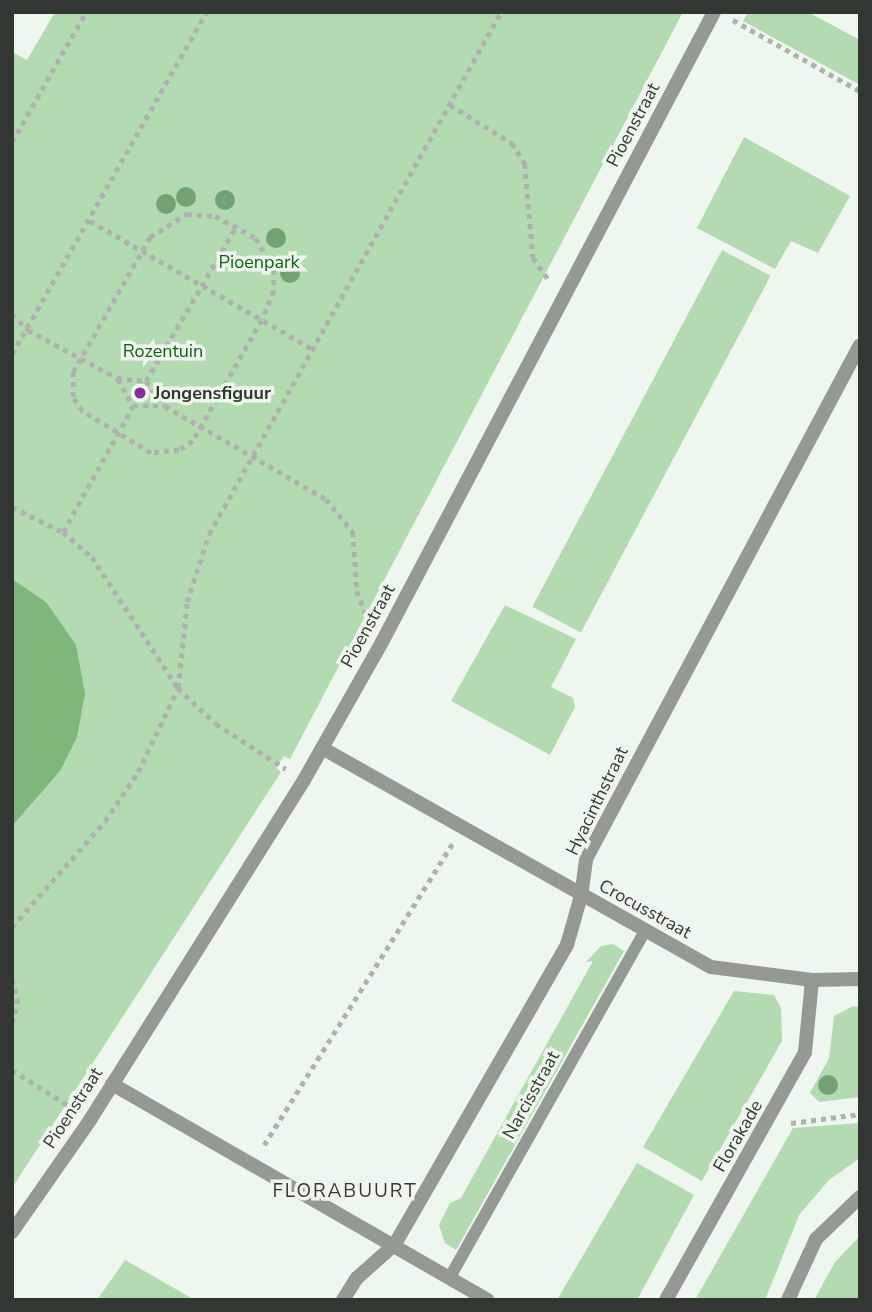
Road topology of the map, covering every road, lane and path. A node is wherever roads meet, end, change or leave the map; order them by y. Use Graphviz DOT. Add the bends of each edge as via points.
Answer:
graph roads {
  1 [pos="86,12"];
  2 [pos="206,12"];
  3 [pos="501,12"];
  4 [pos="714,12"];
  5 [pos="720,12"];
  6 [pos="860,91"];
  7 [pos="450,105"];
  8 [pos="12,142"];
  9 [pos="90,221"];
  10 [pos="237,225"];
  11 [pos="142,251"];
  12 [pos="200,286"];
  13 [pos="567,292"];
  14 [pos="12,314"];
  15 [pos="262,320"];
  16 [pos="28,330"];
  17 [pos="860,345"];
  18 [pos="311,348"];
  19 [pos="12,354"];
  20 [pos="79,358"];
  21 [pos="117,378"];
  22 [pos="146,381"];
  23 [pos="133,405"];
  24 [pos="165,406"];
  25 [pos="200,427"];
  26 [pos="117,435"];
  27 [pos="253,457"];
  28 [pos="12,507"];
  29 [pos="62,532"];
  30 [pos="382,642"];
  31 [pos="178,688"];
  32 [pos="322,748"];
  33 [pos="304,780"];
  34 [pos="461,828"];
  35 [pos="581,896"];
  36 [pos="12,927"];
  37 [pos="645,931"];
  38 [pos="12,979"];
  39 [pos="860,979"];
  40 [pos="811,980"];
  41 [pos="12,1025"];
  42 [pos="12,1070"];
  43 [pos="112,1084"];
  44 [pos="860,1114"];
  45 [pos="90,1119"];
  46 [pos="767,1126"];
  47 [pos="253,1164"];
  48 [pos="860,1197"];
  49 [pos="12,1232"];
  50 [pos="395,1244"];
  51 [pos="450,1277"];
  52 [pos="343,1300"];
  53 [pos="488,1300"];
  54 [pos="666,1300"];
  55 [pos="788,1300"];
  1 -- 8 [label="path"];
  2 -- 9 [label="path"];
  3 -- 7 [label="path"];
  4 -- 13 [label="street, Pioenstraat"];
  5 -- 6 [label="path"];
  7 -- 13 [label="path" via="512,143 525,164 533,258 543,277"];
  7 -- 18 [label="path"];
  9 -- 11 [label="path"];
  9 -- 16 [label="path"];
  10 -- 11 [label="path" via="215,216 187,214 158,229"];
  10 -- 12 [label="path"];
  10 -- 15 [label="path" via="267,252 274,270 274,291"];
  11 -- 12 [label="path"];
  11 -- 20 [label="path"];
  12 -- 15 [label="path"];
  12 -- 22 [label="path"];
  13 -- 30 [label="street, Pioenstraat"];
  14 -- 16 [label="path"];
  15 -- 18 [label="path"];
  15 -- 25 [label="path"];
  16 -- 19 [label="path"];
  16 -- 20 [label="path"];
  17 -- 35 [label="street, Hyacinthstraat" via="586,859"];
  18 -- 27 [label="path"];
  20 -- 21 [label="path"];
  20 -- 26 [label="path" via="73,372 73,397 90,420"];
  21 -- 22 [label="path"];
  21 -- 23 [label="path"];
  22 -- 24 [label="path"];
  23 -- 24 [label="path"];
  23 -- 26 [label="path"];
  24 -- 25 [label="path"];
  25 -- 26 [label="path" via="193,441 167,454 151,453"];
  25 -- 27 [label="path"];
  26 -- 29 [label="path"];
  27 -- 30 [label="path" via="326,499 344,516 356,548 356,591 362,612"];
  27 -- 31 [label="path" via="194,568"];
  28 -- 29 [label="path"];
  29 -- 31 [label="path" via="100,568 152,655"];
  30 -- 32 [label="street, Pioenstraat"];
  31 -- 33 [label="path" via="216,724"];
  31 -- 36 [label="path" via="138,772 105,821"];
  32 -- 33 [label="street, Pioenstraat"];
  32 -- 34 [label="street, Crocusstraat"];
  33 -- 43 [label="street, Pioenstraat"];
  34 -- 35 [label="street, Crocusstraat"];
  34 -- 47 [label="path"];
  35 -- 37 [label="street, Crocusstraat"];
  35 -- 50 [label="street, Hyacinthstraat" via="566,945"];
  37 -- 40 [label="street, Crocusstraat" via="711,967"];
  37 -- 51 [label="lane, Narcisstraat"];
  38 -- 41 [label="path" via="18,999"];
  39 -- 40 [label="street, Crocusstraat"];
  40 -- 46 [label="street, Florakade" via="804,1052"];
  42 -- 45 [label="path"];
  43 -- 45 [label="street, Pioenstraat"];
  43 -- 47 [label="street"];
  44 -- 46 [label="path"];
  45 -- 49 [label="street, Pioenstraat"];
  46 -- 54 [label="street, Florakade"];
  47 -- 50 [label="street"];
  48 -- 55 [label="street" via="816,1239"];
  50 -- 51 [label="street"];
  50 -- 52 [label="street, Hyacinthstraat" via="357,1278"];
  51 -- 53 [label="street"];
}
